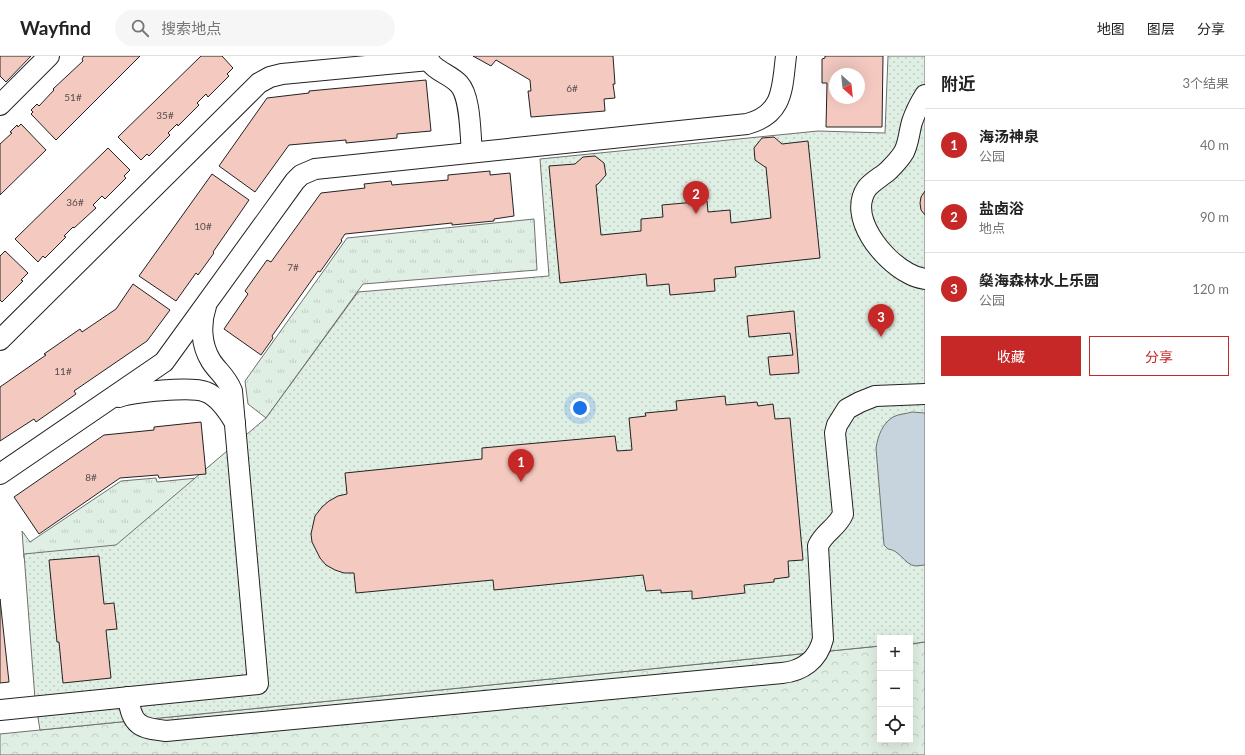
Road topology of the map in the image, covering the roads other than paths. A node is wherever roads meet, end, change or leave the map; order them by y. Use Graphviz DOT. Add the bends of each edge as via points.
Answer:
graph roads {
  1 [pos="50,56"];
  2 [pos="786,56"];
  3 [pos="428,58"];
  4 [pos="925,95"];
  5 [pos="1,103"];
  6 [pos="472,152"];
  7 [pos="925,279"];
  8 [pos="206,304"];
  9 [pos="0,340"];
  10 [pos="925,394"];
  11 [pos="109,400"];
  12 [pos="235,423"];
  13 [pos="0,474"];
  14 [pos="128,697"];
  15 [pos="0,710"];
  1 -- 5 [label="lane"];
  2 -- 6 [label="lane" via="780,98 776,106 759,120 747,124"];
  3 -- 6 [label="lane" via="433,66 460,84 465,92"];
  3 -- 9 [label="lane" via="282,74 258,83"];
  4 -- 7 [label="lane" via="912,122 904,151 892,167 867,188 861,210 866,230 884,253 907,273"];
  6 -- 8 [label="lane" via="315,169 301,174"];
  8 -- 11 [label="lane" via="164,362"];
  8 -- 12 [label="lane" via="202,331 205,348 232,391"];
  10 -- 14 [label="lane" via="875,396 847,409 837,425 843,514 837,525 821,539 818,546 823,639 815,657 800,669 774,674 166,731 149,729 138,724 131,714"];
  11 -- 12 [label="lane" via="135,393 189,388 206,392 219,401"];
  11 -- 13 [label="lane"];
  12 -- 14 [label="lane" via="258,684"];
  14 -- 15 [label="lane"];
}
